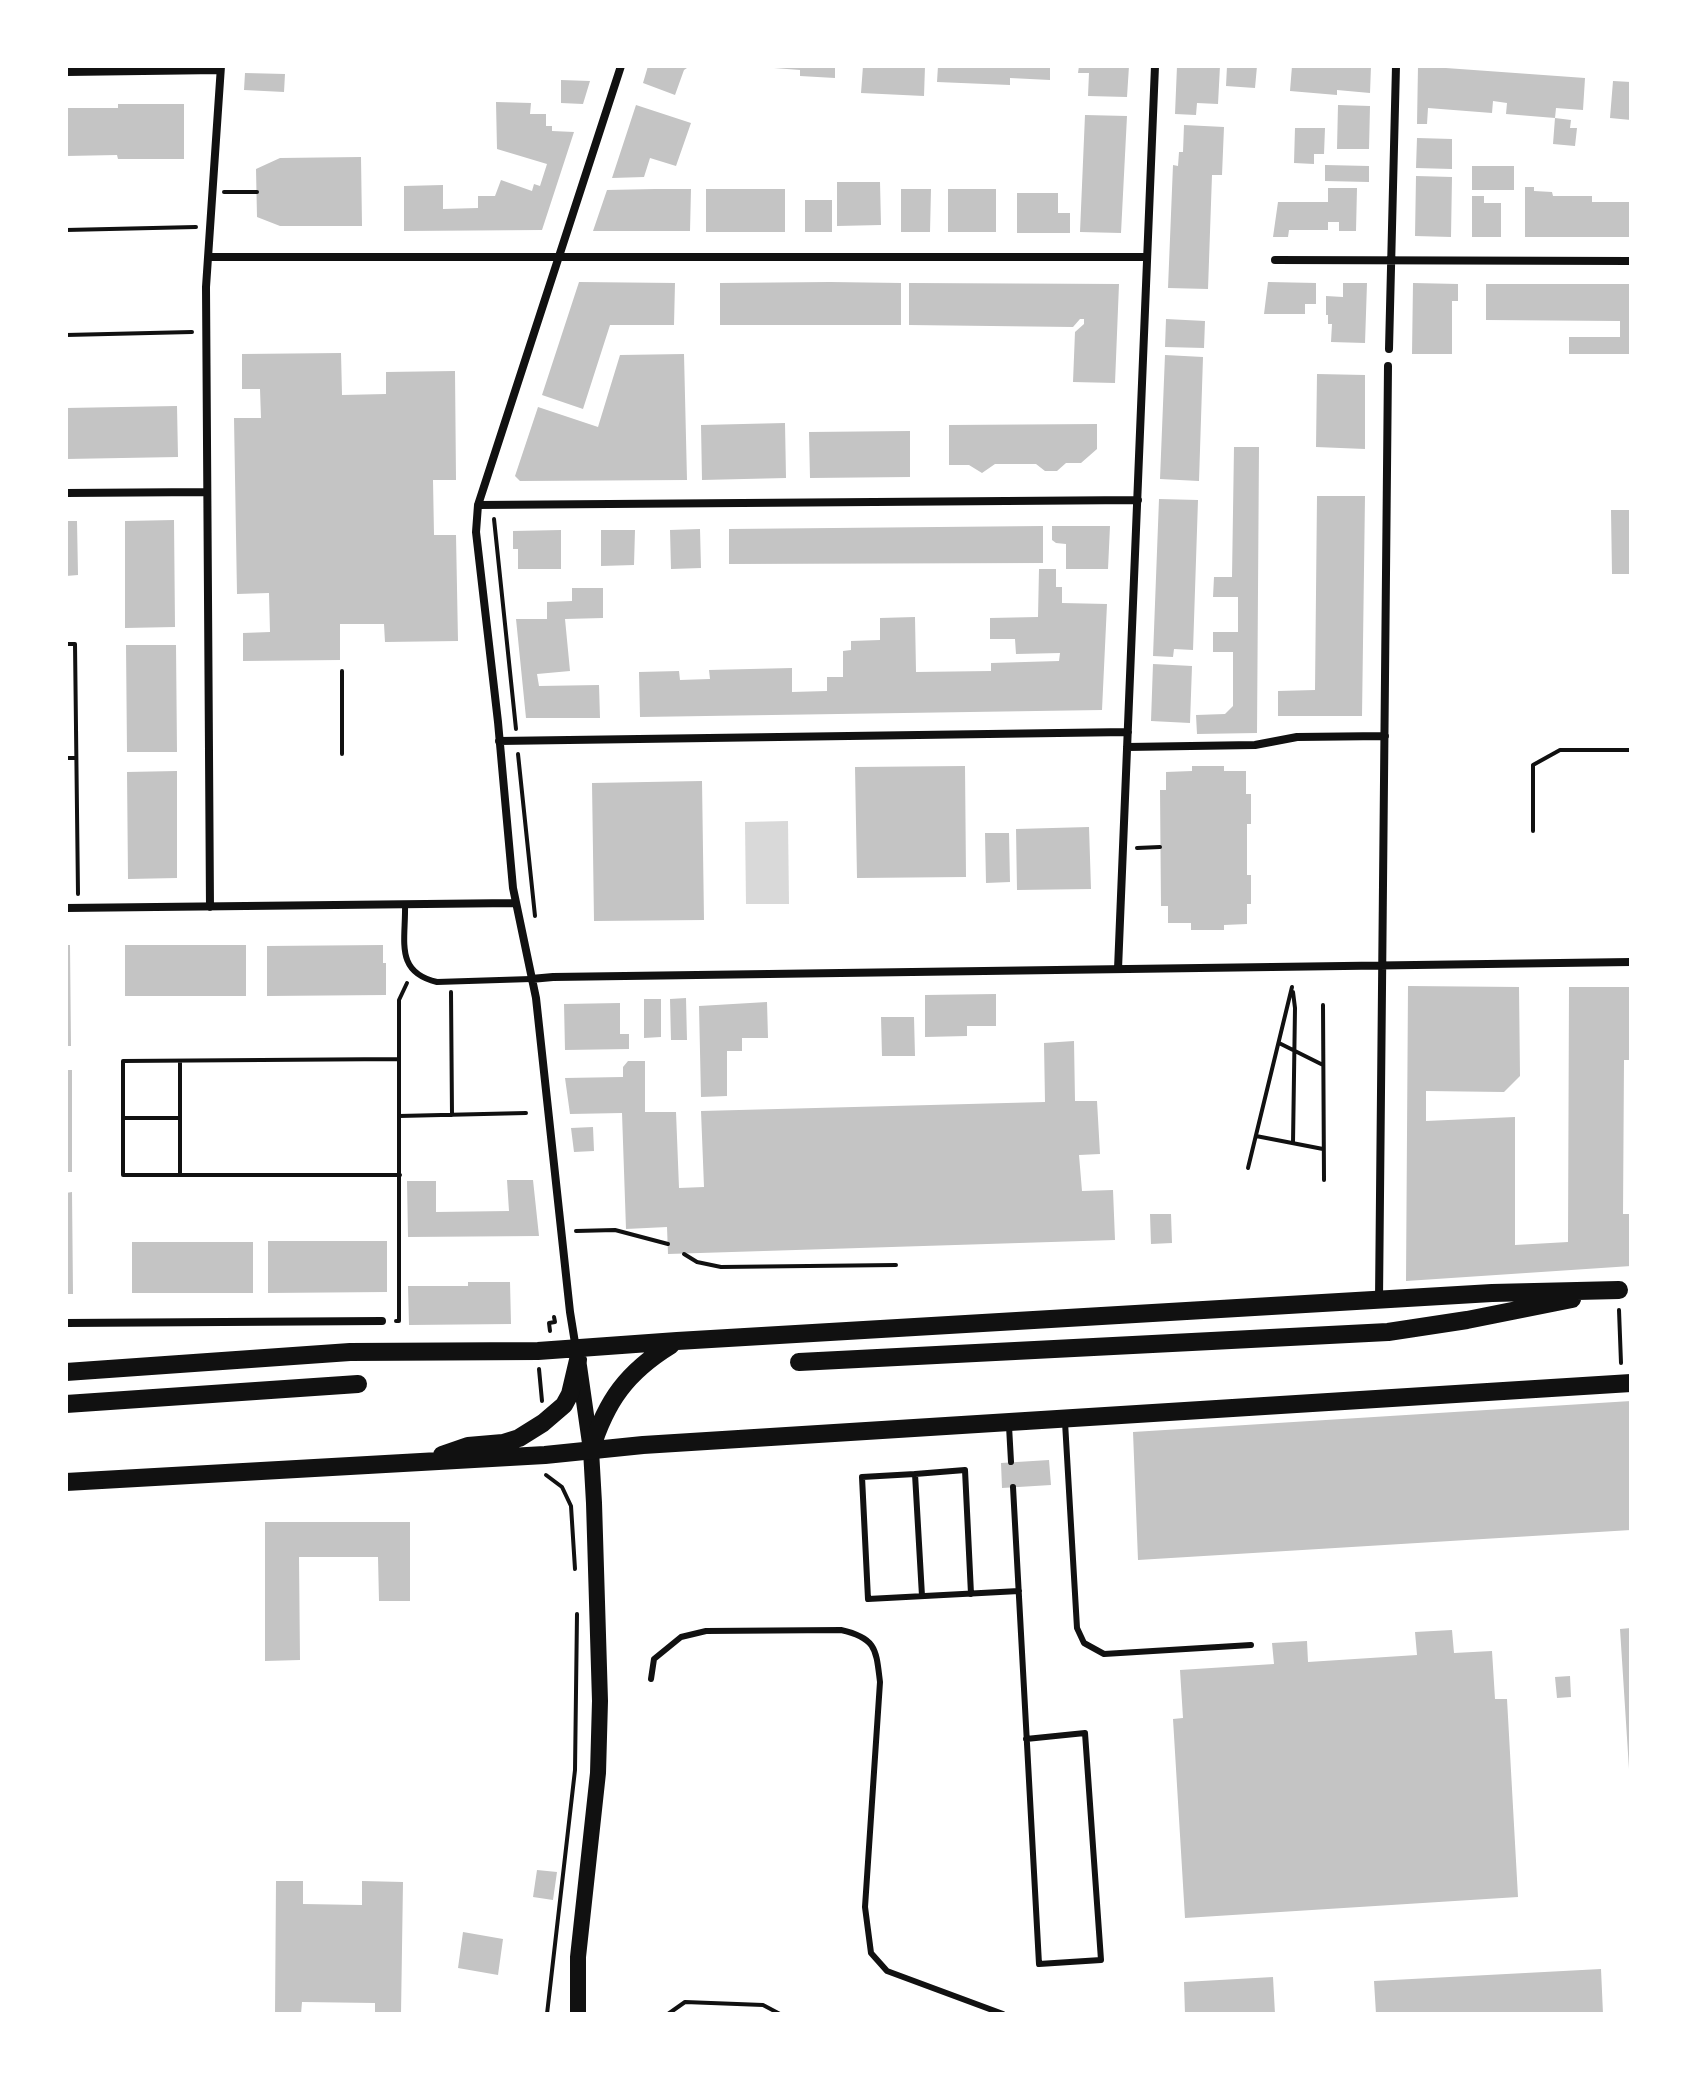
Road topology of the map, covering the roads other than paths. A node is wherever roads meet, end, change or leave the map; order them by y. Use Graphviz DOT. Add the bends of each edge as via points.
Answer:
graph roads {
  1 [pos="621,66"];
  2 [pos="1155,66"];
  3 [pos="1396,66"];
  4 [pos="221,68"];
  5 [pos="110,69"];
  6 [pos="66,72"];
  7 [pos="559,256"];
  8 [pos="208,257"];
  9 [pos="1147,257"];
  10 [pos="1275,260"];
  11 [pos="1392,260"];
  12 [pos="1631,261"];
  13 [pos="1389,349"];
  14 [pos="1388,366"];
  15 [pos="207,492"];
  16 [pos="66,493"];
  17 [pos="1138,500"];
  18 [pos="478,505"];
  19 [pos="1128,732"];
  20 [pos="1385,736"];
  21 [pos="499,741"];
  22 [pos="1127,747"];
  23 [pos="515,903"];
  24 [pos="405,905"];
  25 [pos="210,907"];
  26 [pos="66,908"];
  27 [pos="1631,962"];
  28 [pos="1383,964"];
  29 [pos="1118,969"];
  30 [pos="531,979"];
  31 [pos="1623,1295"];
  32 [pos="1379,1299"];
  33 [pos="382,1321"];
  34 [pos="66,1323"];
  35 [pos="677,1341"];
  36 [pos="577,1355"];
  37 [pos="799,1362"];
  38 [pos="66,1372"];
  39 [pos="1631,1383"];
  40 [pos="358,1384"];
  41 [pos="66,1404"];
  42 [pos="1065,1418"];
  43 [pos="1009,1422"];
  44 [pos="591,1450"];
  45 [pos="425,1462"];
  46 [pos="1011,1462"];
  47 [pos="915,1474"];
  48 [pos="66,1482"];
  49 [pos="1013,1487"];
  50 [pos="1019,1591"];
  51 [pos="971,1594"];
  52 [pos="922,1596"];
  53 [pos="1251,1645"];
  54 [pos="651,1679"];
  55 [pos="1026,1739"];
  56 [pos="580,2007"];
  57 [pos="1003,2014"];
  1 -- 7 [label="street"];
  2 -- 9 [label="street"];
  3 -- 11 [label="street"];
  4 -- 5 [label="street"];
  4 -- 8 [label="street"];
  5 -- 6 [label="street"];
  7 -- 8 [label="street"];
  7 -- 9 [label="street"];
  7 -- 18 [label="street"];
  8 -- 15 [label="street"];
  9 -- 17 [label="street"];
  10 -- 11 [label="street"];
  11 -- 12 [label="street"];
  11 -- 13 [label="street"];
  14 -- 20 [label="street"];
  15 -- 16 [label="street"];
  15 -- 25 [label="street"];
  17 -- 18 [label="street"];
  17 -- 19 [label="street"];
  18 -- 21 [label="street" via="476,532"];
  19 -- 21 [label="street"];
  19 -- 22 [label="street"];
  20 -- 22 [label="street"];
  20 -- 28 [label="street"];
  21 -- 23 [label="street"];
  22 -- 29 [label="street"];
  23 -- 24 [label="street"];
  23 -- 30 [label="street"];
  24 -- 25 [label="street"];
  24 -- 30 [label="lane" via="406,958 422,979"];
  25 -- 26 [label="street"];
  27 -- 28 [label="street"];
  28 -- 29 [label="street"];
  28 -- 32 [label="street"];
  29 -- 30 [label="street"];
  30 -- 36 [label="street"];
  31 -- 32 [label="main road" via="1515,1292"];
  31 -- 37 [label="main road" via="1388,1332"];
  32 -- 35 [label="main road"];
  33 -- 34 [label="street"];
  35 -- 36 [label="main road"];
  35 -- 44 [label="main road" via="648,1359 616,1392"];
  36 -- 38 [label="main road" via="350,1352"];
  36 -- 44 [label="main road"];
  36 -- 45 [label="main road" via="570,1394 543,1423 519,1438 468,1446"];
  39 -- 42 [label="main road"];
  40 -- 41 [label="main road"];
  42 -- 43 [label="main road"];
  42 -- 53 [label="lane" via="1077,1628 1084,1643 1104,1654"];
  43 -- 44 [label="main road"];
  43 -- 46 [label="lane"];
  44 -- 45 [label="main road"];
  44 -- 56 [label="main road" via="600,1701 581,1930"];
  45 -- 48 [label="main road"];
  47 -- 51 [label="lane" via="965,1470"];
  47 -- 52 [label="lane"];
  47 -- 52 [label="lane" via="862,1477 868,1599"];
  49 -- 50 [label="lane"];
  50 -- 51 [label="lane"];
  50 -- 55 [label="lane"];
  51 -- 52 [label="lane"];
  54 -- 57 [label="lane" via="654,1659 681,1637 706,1631 841,1630 862,1635 876,1652 880,1682 865,1907 871,1953 887,1971"];
  55 -- 55 [label="lane" via="1039,1964 1101,1960 1085,1733"];
}
